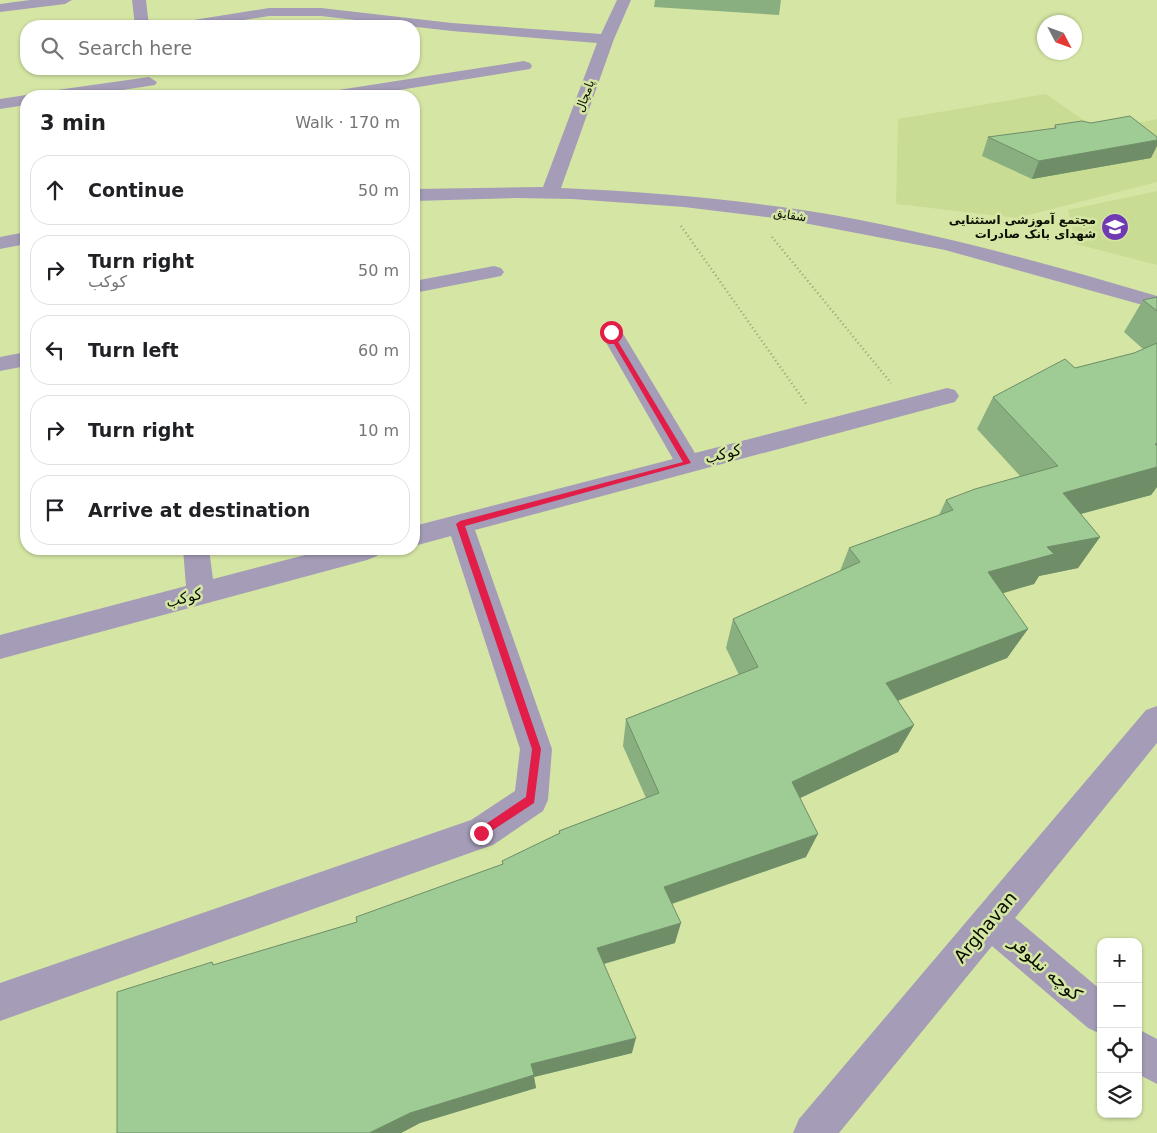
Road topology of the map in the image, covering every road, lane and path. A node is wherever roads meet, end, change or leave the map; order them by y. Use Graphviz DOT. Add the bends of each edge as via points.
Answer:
graph roads {
  1 [pos="65,0"];
  2 [pos="139,0"];
  3 [pos="624,0"];
  4 [pos="0,8"];
  5 [pos="141,20"];
  6 [pos="219,20"];
  7 [pos="373,20"];
  8 [pos="420,25"];
  9 [pos="606,38"];
  10 [pos="524,66"];
  11 [pos="149,82"];
  12 [pos="92,90"];
  13 [pos="358,90"];
  14 [pos="20,101"];
  15 [pos="0,104"];
  16 [pos="550,193"];
  17 [pos="420,195"];
  18 [pos="680,226"];
  19 [pos="766,230"];
  20 [pos="20,239"];
  21 [pos="0,243"];
  22 [pos="494,272"];
  23 [pos="420,285"];
  24 [pos="1157,303"];
  25 [pos="611,332"];
  26 [pos="20,360"];
  27 [pos="0,364"];
  28 [pos="947,396"];
  29 [pos="909,405"];
  30 [pos="823,428"];
  31 [pos="688,463"];
  32 [pos="460,524"];
  33 [pos="420,534"];
  34 [pos="197,555"];
  35 [pos="344,555"];
  36 [pos="201,593"];
  37 [pos="0,647"];
  38 [pos="1157,720"];
  39 [pos="990,920"];
  40 [pos="0,1002"];
  41 [pos="1097,1013"];
  42 [pos="1142,1051"];
  43 [pos="1157,1064"];
  44 [pos="813,1133"];
  1 -- 4 [label="street"];
  2 -- 5 [label="street"];
  3 -- 9 [label="street, پامچال"];
  6 -- 7 [label="street" via="269,12 321,12"];
  8 -- 9 [label="street"];
  9 -- 16 [label="street, پامچال"];
  10 -- 13 [label="street" via="420,76"];
  11 -- 12 [label="street"];
  14 -- 15 [label="street"];
  16 -- 17 [label="street, شقایق"];
  16 -- 24 [label="street, شقایق" via="720,205 802,216 954,247"];
  18 -- 30 [label="path"];
  19 -- 29 [label="path"];
  20 -- 21 [label="street"];
  22 -- 23 [label="street"];
  25 -- 31 [label="street"];
  26 -- 27 [label="street"];
  28 -- 29 [label="street, کوکب"];
  29 -- 30 [label="street, کوکب"];
  30 -- 31 [label="street, کوکب"];
  31 -- 32 [label="street, کوکب"];
  32 -- 33 [label="street, کوکب"];
  32 -- 40 [label="street" via="536,749 531,800 481,833"];
  34 -- 36 [label="street"];
  35 -- 36 [label="street, کوکب"];
  36 -- 37 [label="street, کوکب"];
  38 -- 39 [label="street, Arghavan"];
  39 -- 41 [label="street, کوچه نیلوفر"];
  39 -- 44 [label="street, Arghavan"];
  42 -- 43 [label="street"];
}
